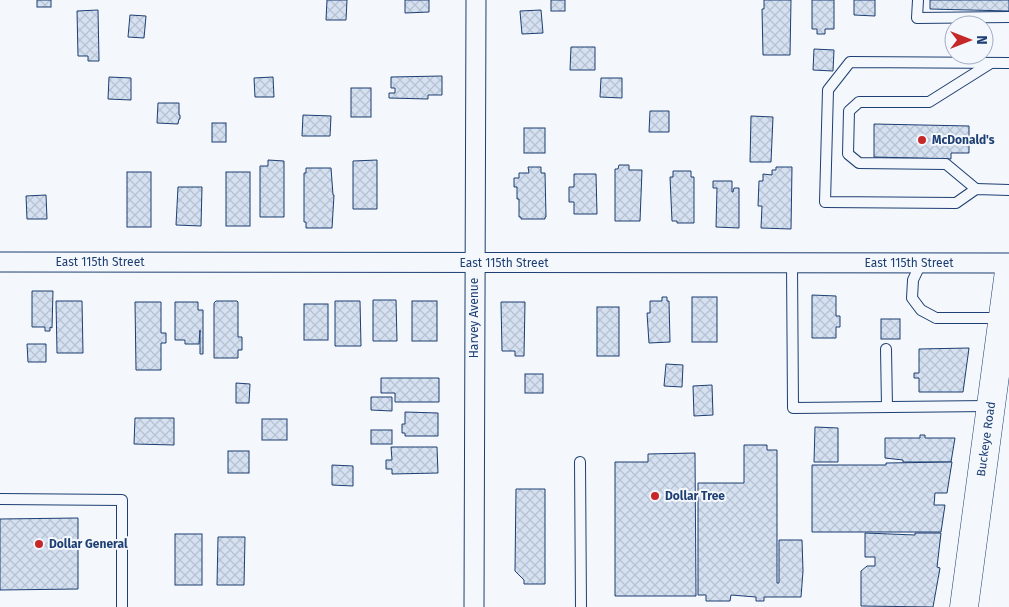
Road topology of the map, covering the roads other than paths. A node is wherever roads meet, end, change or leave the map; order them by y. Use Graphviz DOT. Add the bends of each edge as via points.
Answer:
graph roads {
  1 [pos="476,0"];
  2 [pos="918,0"];
  3 [pos="1009,17"];
  4 [pos="944,63"];
  5 [pos="994,63"];
  6 [pos="1009,63"];
  7 [pos="989,65"];
  8 [pos="976,189"];
  9 [pos="1009,190"];
  10 [pos="0,262"];
  11 [pos="474,263"];
  12 [pos="792,263"];
  13 [pos="921,263"];
  14 [pos="1009,263"];
  15 [pos="1009,270"];
  16 [pos="1002,318"];
  17 [pos="886,348"];
  18 [pos="991,406"];
  19 [pos="887,407"];
  20 [pos="580,462"];
  21 [pos="0,498"];
  22 [pos="122,607"];
  23 [pos="474,607"];
  24 [pos="581,607"];
  25 [pos="964,607"];
  1 -- 11 [label="street, Harvey Avenue"];
  2 -- 3 [label="lane" via="917,18"];
  4 -- 8 [label="lane" via="850,62 828,90 825,202 956,203"];
  5 -- 6 [label="lane"];
  7 -- 8 [label="lane" via="929,102 858,102 848,111 848,154 859,163 946,164"];
  8 -- 9 [label="lane"];
  10 -- 11 [label="street, East 115th Street"];
  11 -- 12 [label="street, East 115th Street"];
  11 -- 23 [label="street, Harvey Avenue"];
  12 -- 13 [label="street, East 115th Street"];
  12 -- 19 [label="lane" via="793,408"];
  13 -- 14 [label="street, East 115th Street"];
  13 -- 16 [label="lane" via="913,280 912,298 920,310 936,318"];
  15 -- 16 [label="street, Buckeye Road"];
  16 -- 18 [label="street, Buckeye Road"];
  17 -- 19 [label="lane"];
  18 -- 19 [label="lane"];
  18 -- 25 [label="street, Buckeye Road"];
  20 -- 24 [label="lane"];
  21 -- 22 [label="lane" via="122,500"];
}
